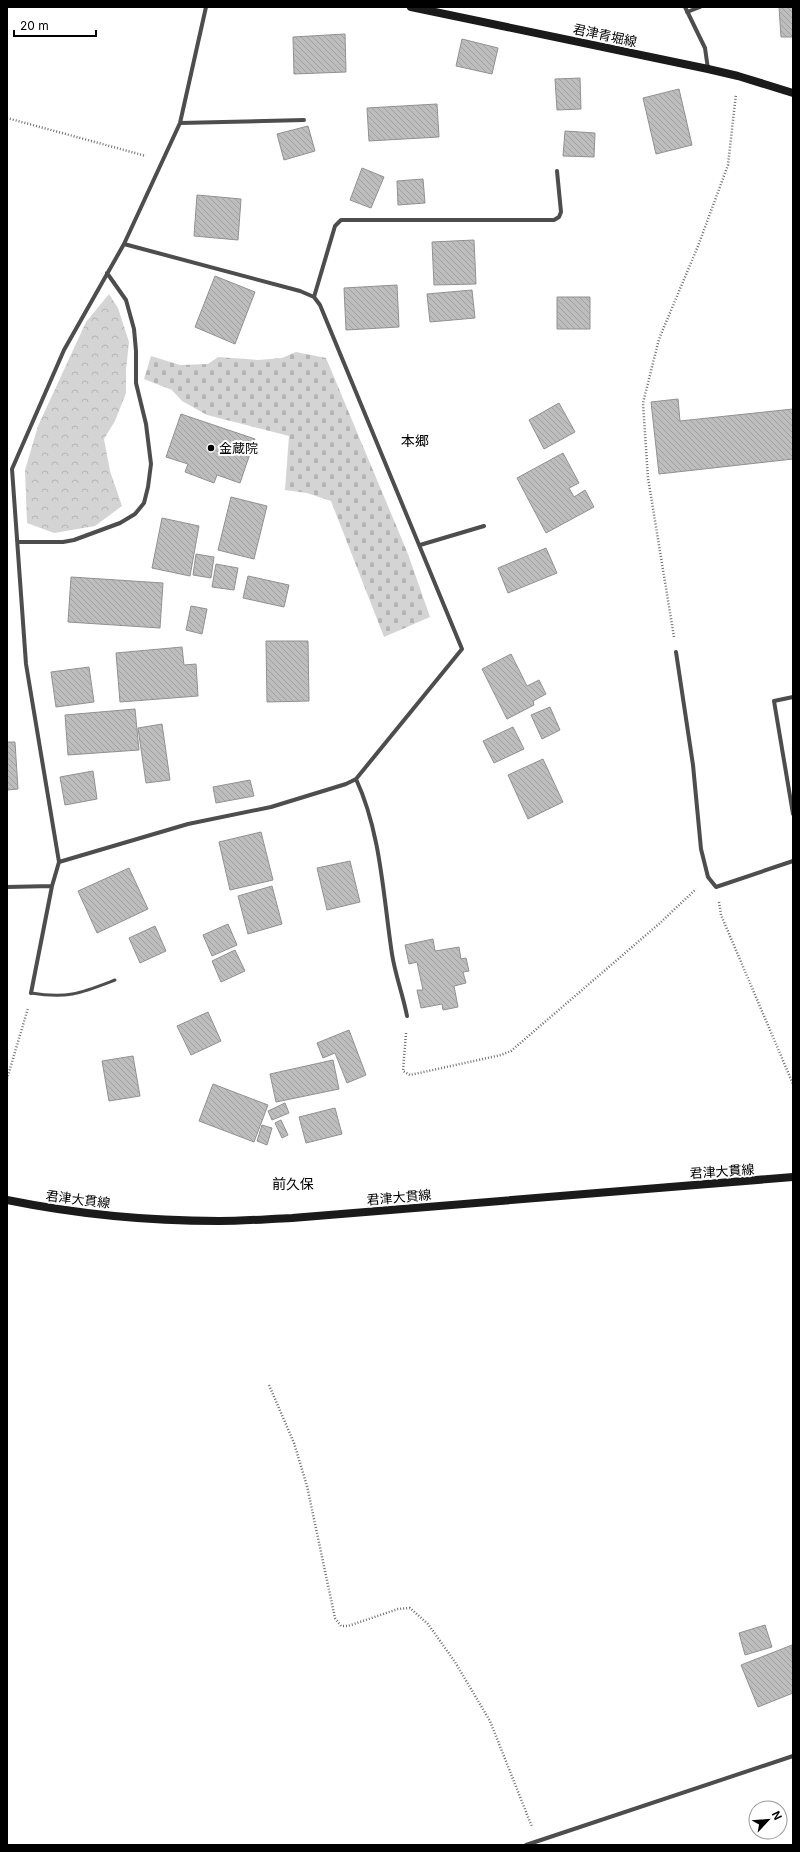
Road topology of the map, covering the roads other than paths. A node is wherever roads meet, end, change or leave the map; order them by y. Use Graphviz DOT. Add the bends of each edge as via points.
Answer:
graph roads {
  1 [pos="206,7"];
  2 [pos="411,7"];
  3 [pos="684,7"];
  4 [pos="700,7"];
  5 [pos="687,12"];
  6 [pos="708,69"];
  7 [pos="793,93"];
  8 [pos="304,120"];
  9 [pos="180,123"];
  10 [pos="557,171"];
  11 [pos="124,244"];
  12 [pos="107,273"];
  13 [pos="314,297"];
  14 [pos="484,526"];
  15 [pos="18,542"];
  16 [pos="420,545"];
  17 [pos="676,652"];
  18 [pos="793,697"];
  19 [pos="356,779"];
  20 [pos="793,814"];
  21 [pos="793,861"];
  22 [pos="59,862"];
  23 [pos="52,886"];
  24 [pos="7,887"];
  25 [pos="115,980"];
  26 [pos="31,993"];
  27 [pos="407,1016"];
  28 [pos="793,1177"];
  29 [pos="7,1200"];
  30 [pos="793,1756"];
  31 [pos="526,1845"];
  1 -- 9 [label="street"];
  2 -- 6 [label="main road, 君津青堀線"];
  3 -- 5 [label="street"];
  4 -- 5 [label="street"];
  5 -- 6 [label="street" via="705,48"];
  6 -- 7 [label="main road, 君津青堀線"];
  8 -- 9 [label="street"];
  9 -- 11 [label="street"];
  10 -- 13 [label="street" via="561,212 559,218 554,220 338,221"];
  11 -- 12 [label="street"];
  11 -- 13 [label="street" via="300,291"];
  12 -- 15 [label="street" via="64,350 12,469"];
  12 -- 15 [label="street" via="126,300 134,329 136,383 146,424 151,464 144,503 135,514 120,523 74,540"];
  13 -- 16 [label="street" via="320,304"];
  14 -- 16 [label="street"];
  15 -- 22 [label="street" via="26,664"];
  16 -- 19 [label="street" via="462,649"];
  17 -- 21 [label="street" via="693,765 701,849 708,877 716,887"];
  18 -- 20 [label="street" via="774,701"];
  19 -- 22 [label="street" via="271,807 188,824"];
  19 -- 27 [label="street" via="374,826 393,956"];
  22 -- 23 [label="street"];
  23 -- 24 [label="street"];
  23 -- 26 [label="street"];
  25 -- 26 [label="lane" via="78,994 49,996"];
  28 -- 29 [label="main road, 君津大貫線" via="292,1218 220,1221 137,1218 45,1208"];
  30 -- 31 [label="street"];
}
